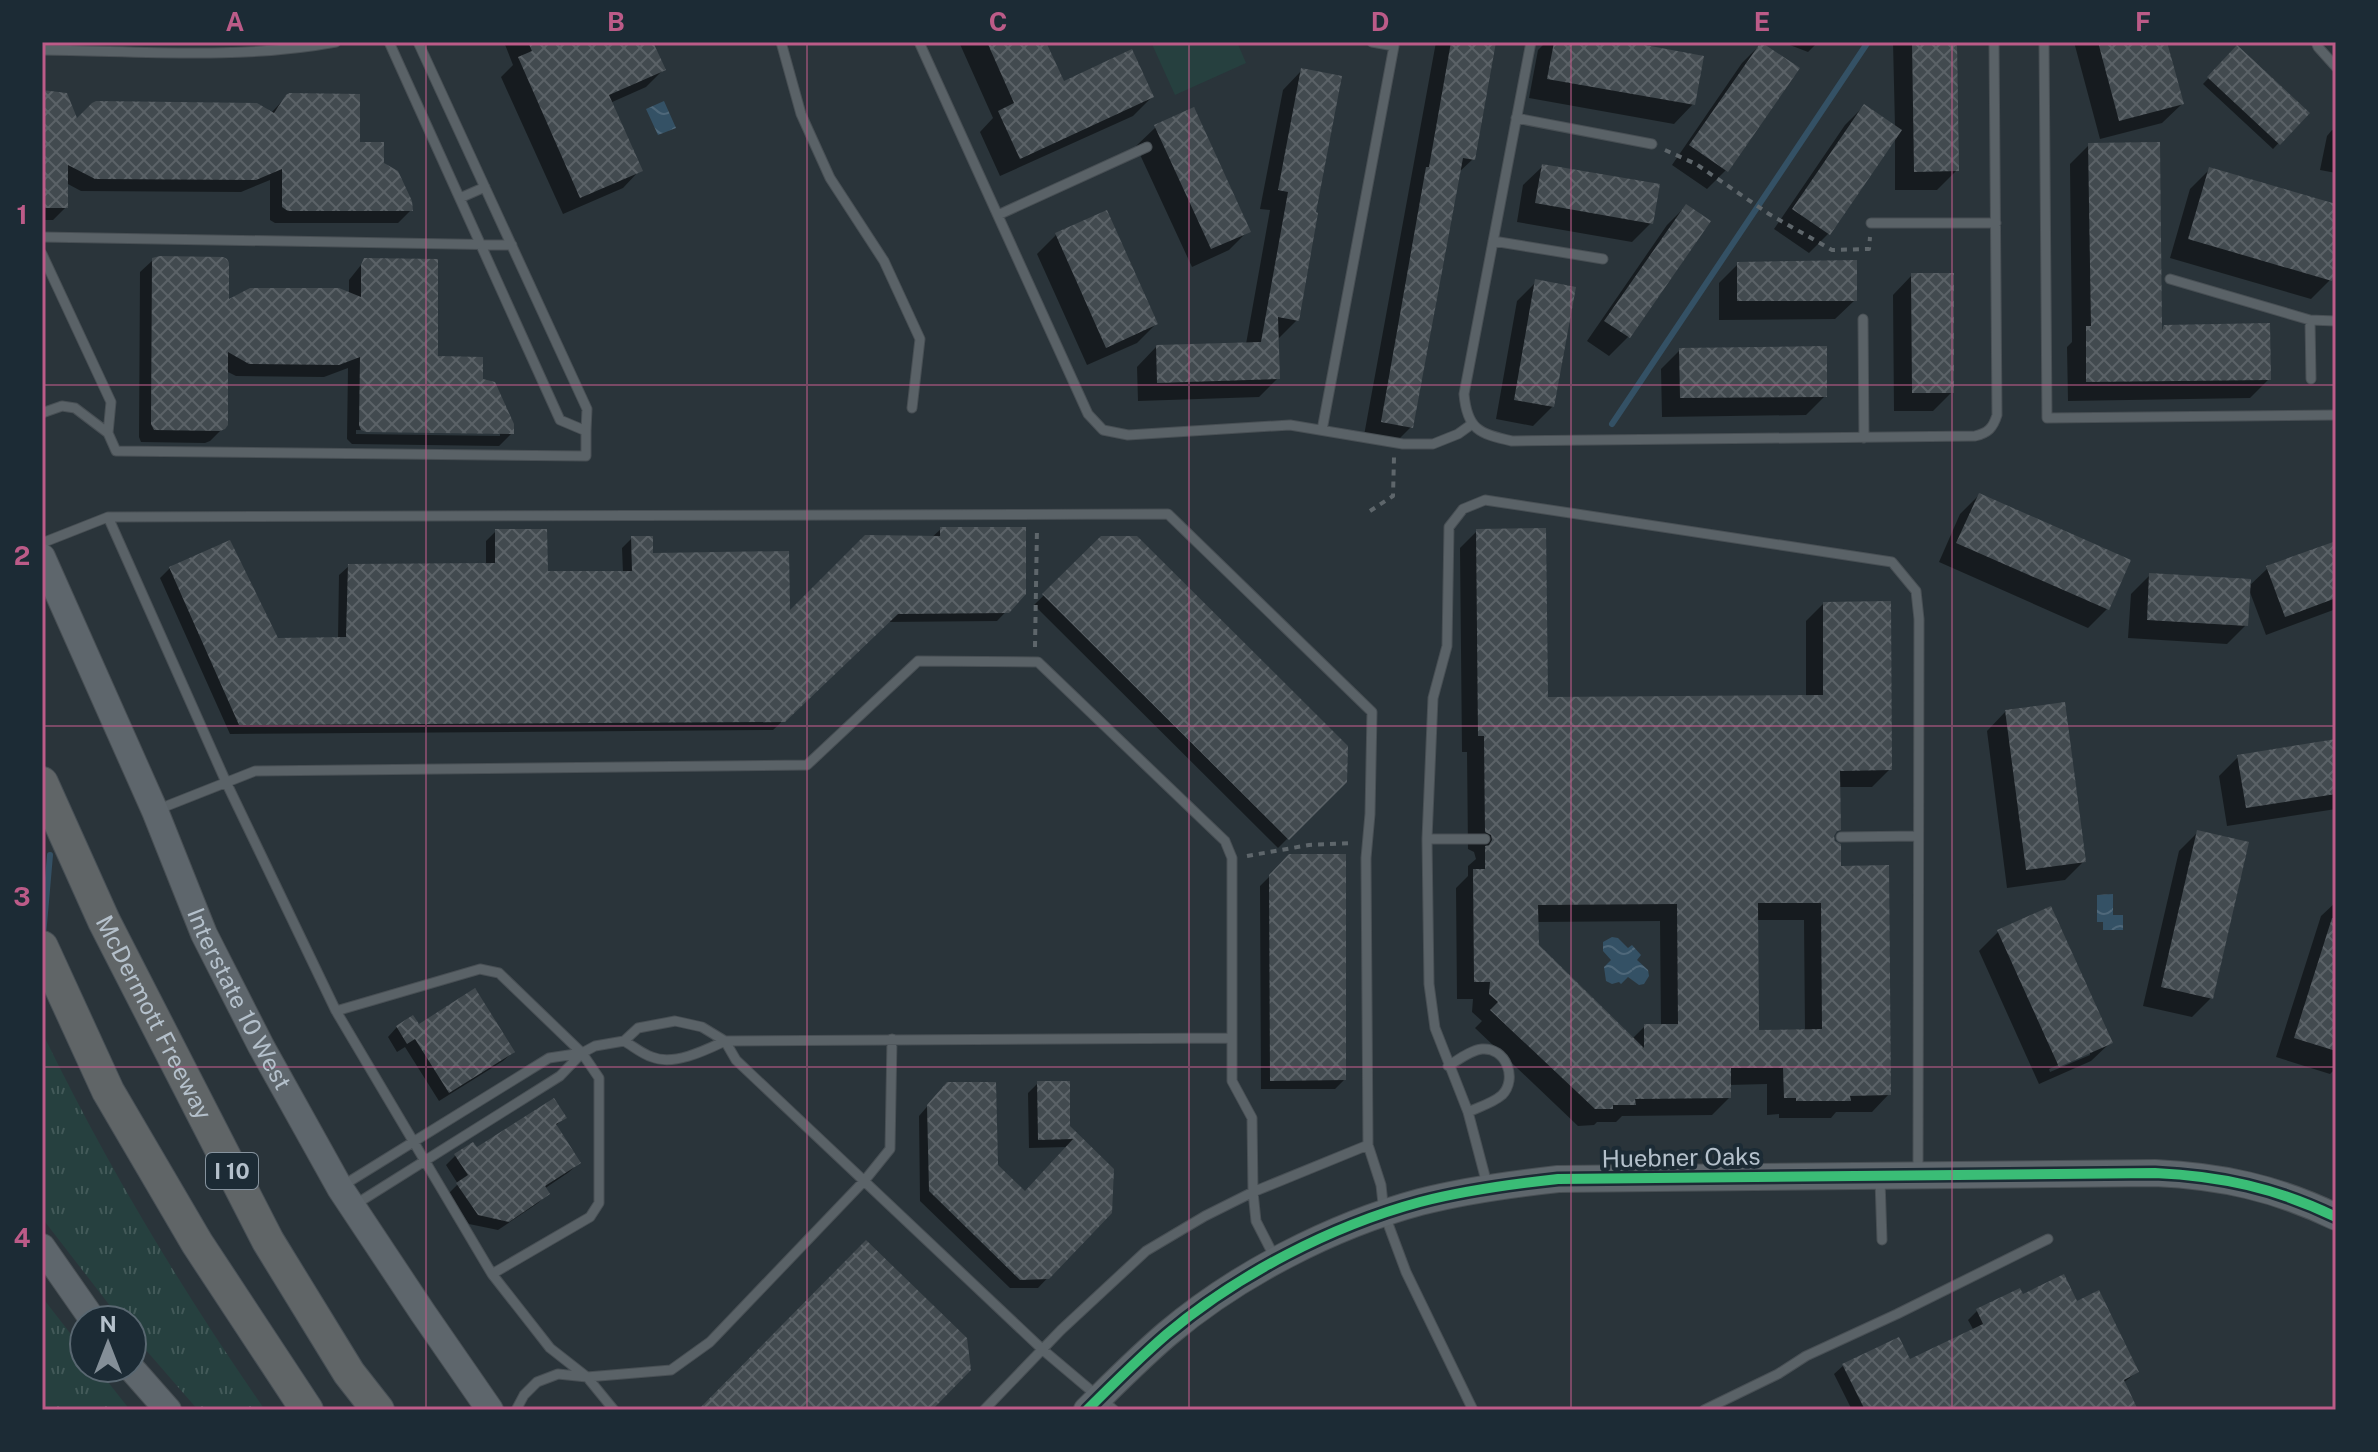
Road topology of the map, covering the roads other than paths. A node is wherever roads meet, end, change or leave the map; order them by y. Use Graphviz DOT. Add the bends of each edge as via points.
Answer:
graph roads {
  1 [pos="336,42"];
  2 [pos="389,42"];
  3 [pos="418,42"];
  4 [pos="781,42"];
  5 [pos="919,42"];
  6 [pos="1372,42"];
  7 [pos="1531,42"];
  8 [pos="1994,42"];
  9 [pos="2044,42"];
  10 [pos="2316,42"];
  11 [pos="42,50"];
  12 [pos="2336,67"];
  13 [pos="1516,118"];
  14 [pos="1652,144"];
  15 [pos="1147,147"];
  16 [pos="485,187"];
  17 [pos="460,198"];
  18 [pos="998,215"];
  19 [pos="1871,223"];
  20 [pos="1996,223"];
  21 [pos="42,237"];
  22 [pos="1493,241"];
  23 [pos="481,245"];
  24 [pos="512,245"];
  25 [pos="42,254"];
  26 [pos="1603,259"];
  27 [pos="2170,279"];
  28 [pos="1863,319"];
  29 [pos="2310,320"];
  30 [pos="2336,321"];
  31 [pos="2311,379"];
  32 [pos="912,408"];
  33 [pos="43,412"];
  34 [pos="2336,415"];
  35 [pos="1472,424"];
  36 [pos="1322,430"];
  37 [pos="586,431"];
  38 [pos="108,433"];
  39 [pos="1864,438"];
  40 [pos="108,517"];
  41 [pos="42,543"];
  42 [pos="42,557"];
  43 [pos="226,782"];
  44 [pos="42,783"];
  45 [pos="155,811"];
  46 [pos="1918,836"];
  47 [pos="1841,837"];
  48 [pos="1427,839"];
  49 [pos="1485,839"];
  50 [pos="42,947"];
  51 [pos="336,1011"];
  52 [pos="1232,1038"];
  53 [pos="892,1039"];
  54 [pos="624,1041"];
  55 [pos="725,1041"];
  56 [pos="582,1053"];
  57 [pos="1448,1066"];
  58 [pos="1468,1112"];
  59 [pos="414,1143"];
  60 [pos="1368,1145"];
  61 [pos="425,1161"];
  62 [pos="1880,1176"];
  63 [pos="1918,1176"];
  64 [pos="865,1180"];
  65 [pos="1488,1187"];
  66 [pos="1253,1192"];
  67 [pos="346,1197"];
  68 [pos="1384,1213"];
  69 [pos="2336,1217"];
  70 [pos="2048,1239"];
  71 [pos="1882,1240"];
  72 [pos="42,1247"];
  73 [pos="1276,1261"];
  74 [pos="492,1274"];
  75 [pos="82,1304"];
  76 [pos="1043,1350"];
  77 [pos="587,1377"];
  78 [pos="145,1384"];
  79 [pos="1100,1406"];
  80 [pos="168,1410"];
  81 [pos="307,1410"];
  82 [pos="378,1410"];
  83 [pos="490,1410"];
  84 [pos="516,1410"];
  85 [pos="614,1410"];
  86 [pos="984,1410"];
  87 [pos="1473,1410"];
  88 [pos="1704,1410"];
  1 -- 11 [label="lane" via="256,52"];
  2 -- 17 [label="lane"];
  3 -- 16 [label="lane"];
  4 -- 32 [label="lane" via="801,114 830,178 884,261 920,339"];
  5 -- 18 [label="lane"];
  6 -- 36 [label="lane" via="1394,46"];
  7 -- 13 [label="lane"];
  8 -- 20 [label="lane"];
  9 -- 34 [label="lane" via="2047,418"];
  10 -- 12 [label="lane"];
  13 -- 14 [label="lane"];
  13 -- 22 [label="lane"];
  15 -- 18 [label="lane"];
  16 -- 17 [label="lane"];
  16 -- 24 [label="lane"];
  17 -- 23 [label="lane"];
  18 -- 36 [label="lane" via="1088,414 1103,430 1128,435 1290,425"];
  19 -- 20 [label="lane"];
  20 -- 39 [label="lane" via="1994,425 1975,436"];
  21 -- 23 [label="lane"];
  22 -- 26 [label="lane"];
  22 -- 35 [label="lane" via="1464,394"];
  23 -- 24 [label="lane"];
  23 -- 37 [label="lane" via="560,420"];
  24 -- 37 [label="lane" via="587,409"];
  25 -- 38 [label="lane" via="111,402"];
  27 -- 29 [label="lane"];
  28 -- 39 [label="lane"];
  29 -- 30 [label="lane"];
  29 -- 31 [label="lane"];
  33 -- 38 [label="lane" via="75,408"];
  35 -- 36 [label="lane" via="1433,444"];
  35 -- 39 [label="lane" via="1486,435 1512,441"];
  37 -- 38 [label="lane" via="586,456 116,451"];
  40 -- 41 [label="lane"];
  40 -- 43 [label="lane"];
  40 -- 60 [label="lane" via="1168,514 1372,712"];
  42 -- 45 [label="street, Interstate 10 West"];
  43 -- 45 [label="lane"];
  43 -- 51 [label="lane"];
  43 -- 52 [label="lane" via="255,771 807,765 918,661 1038,662 1225,841 1232,858"];
  44 -- 82 [label="highway, McDermott Freeway / I 10" via="104,921 268,1241 349,1373"];
  45 -- 67 [label="street, Interstate 10 West" via="204,934"];
  46 -- 47 [label="lane"];
  46 -- 48 [label="lane" via="1919,619 1916,591 1892,562 1485,500 1463,509 1449,527 1447,646 1433,698"];
  46 -- 63 [label="lane"];
  48 -- 49 [label="lane"];
  48 -- 57 [label="lane" via="1429,984 1435,1028"];
  50 -- 81 [label="highway, I 10" via="108,1091 197,1243"];
  51 -- 56 [label="lane" via="480,969 499,973"];
  51 -- 59 [label="lane"];
  52 -- 53 [label="lane"];
  52 -- 66 [label="lane" via="1232,1081 1252,1118"];
  53 -- 55 [label="lane"];
  53 -- 64 [label="lane" via="890,1149"];
  54 -- 55 [label="lane" via="654,1059 677,1059"];
  54 -- 55 [label="lane" via="638,1028 675,1021 702,1027"];
  54 -- 56 [label="lane"];
  55 -- 64 [label="lane" via="736,1060"];
  56 -- 59 [label="lane" via="549,1058"];
  56 -- 61 [label="lane" via="560,1076"];
  56 -- 74 [label="lane" via="599,1078 599,1203 590,1217"];
  57 -- 58 [label="lane"];
  57 -- 58 [label="lane" via="1481,1049 1499,1054 1509,1070 1501,1096"];
  58 -- 65 [label="lane"];
  59 -- 61 [label="lane"];
  59 -- 67 [label="lane"];
  60 -- 66 [label="lane"];
  60 -- 68 [label="lane"];
  61 -- 67 [label="lane"];
  61 -- 74 [label="lane"];
  62 -- 63 [label="street, Huebner Oaks"];
  62 -- 65 [label="street, Huebner Oaks" via="1558,1179"];
  62 -- 71 [label="lane"];
  63 -- 69 [label="street, Huebner Oaks" via="2196,1175 2275,1191"];
  64 -- 76 [label="lane"];
  64 -- 77 [label="lane" via="710,1342 671,1370"];
  65 -- 68 [label="street, Huebner Oaks"];
  66 -- 73 [label="lane" via="1256,1221"];
  66 -- 76 [label="lane" via="1146,1251"];
  67 -- 83 [label="street, Interstate 10 West"];
  68 -- 73 [label="street, Huebner Oaks"];
  68 -- 87 [label="lane" via="1406,1272"];
  70 -- 88 [label="lane"];
  72 -- 75 [label="street"];
  73 -- 79 [label="street, Huebner Oaks" via="1168,1333"];
  74 -- 77 [label="lane" via="550,1348"];
  76 -- 79 [label="lane"];
  76 -- 86 [label="lane"];
  77 -- 84 [label="lane" via="558,1374 537,1382"];
  77 -- 85 [label="lane"];
  78 -- 80 [label="street"];
}
